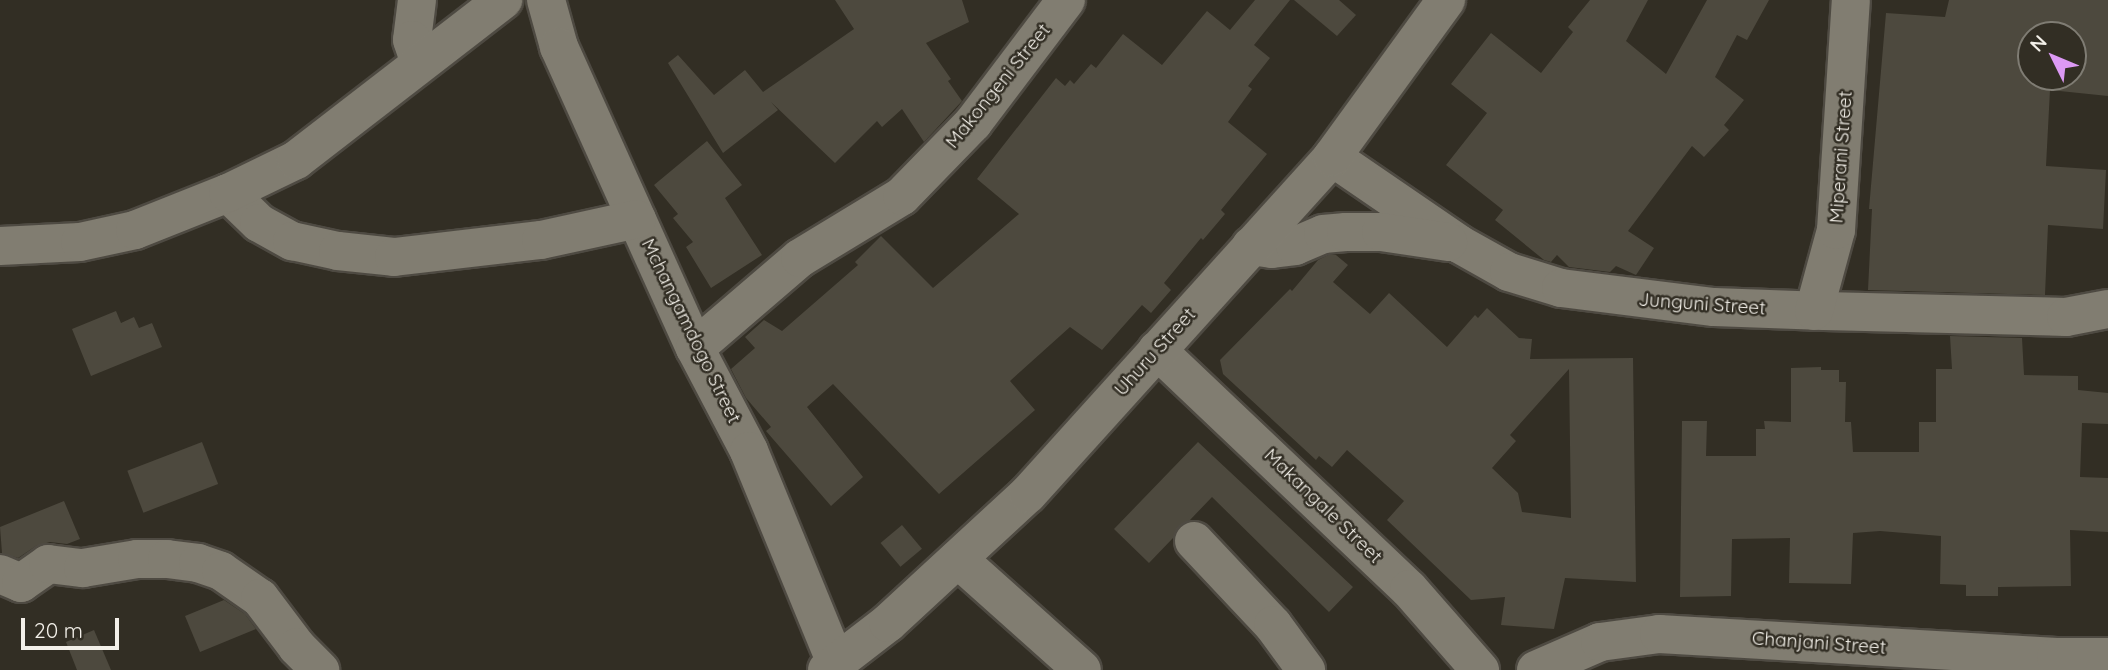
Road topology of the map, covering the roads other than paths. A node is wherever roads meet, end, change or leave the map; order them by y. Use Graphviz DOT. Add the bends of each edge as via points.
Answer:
graph roads {
  1 [pos="417,0"];
  2 [pos="503,0"];
  3 [pos="545,0"];
  4 [pos="1066,0"];
  5 [pos="1446,0"];
  6 [pos="1851,0"];
  7 [pos="420,63"];
  8 [pos="1332,157"];
  9 [pos="228,193"];
  10 [pos="637,219"];
  11 [pos="1459,244"];
  12 [pos="0,246"];
  13 [pos="1251,246"];
  14 [pos="2108,309"];
  15 [pos="1814,311"];
  16 [pos="695,348"];
  17 [pos="1157,350"];
  18 [pos="1194,541"];
  19 [pos="958,559"];
  20 [pos="7,587"];
  21 [pos="2108,657"];
  22 [pos="2052,664"];
  23 [pos="832,666"];
  24 [pos="320,670"];
  25 [pos="1082,670"];
  26 [pos="1306,670"];
  27 [pos="1480,670"];
  28 [pos="1536,670"];
  1 -- 7 [label="street" via="412,40"];
  2 -- 7 [label="street"];
  3 -- 10 [label="street, Mchangamdogo Street" via="559,47"];
  4 -- 16 [label="street, Makongeni Street" via="973,123 902,196 800,258"];
  5 -- 8 [label="street, Uhuru Street"];
  6 -- 15 [label="street, Miperani Street" via="1836,230"];
  7 -- 9 [label="street" via="296,160"];
  8 -- 11 [label="street, Junguni Street"];
  8 -- 13 [label="street, Uhuru Street"];
  9 -- 10 [label="street" via="259,223 292,241 394,257 541,240"];
  9 -- 12 [label="street" via="135,230 80,242"];
  10 -- 16 [label="street, Mchangamdogo Street"];
  11 -- 13 [label="street" via="1381,232 1346,232 1323,234 1283,248"];
  11 -- 15 [label="street, Junguni Street" via="1509,272 1561,288 1700,305"];
  13 -- 17 [label="street, Uhuru Street"];
  14 -- 15 [label="street, Junguni Street" via="2066,317"];
  16 -- 23 [label="street, Mchangamdogo Street" via="749,451"];
  17 -- 19 [label="street, Uhuru Street" via="1028,494"];
  17 -- 27 [label="street, Makangale Street" via="1409,589"];
  18 -- 26 [label="street" via="1273,625"];
  19 -- 23 [label="street, Uhuru Street"];
  19 -- 25 [label="street"];
  20 -- 24 [label="street" via="48,564 83,568 137,559 198,563 221,570 260,598 297,648"];
  21 -- 22 [label="street, Chanjani Street"];
  22 -- 28 [label="street, Chanjani Street" via="1659,634 1600,642"];
}
